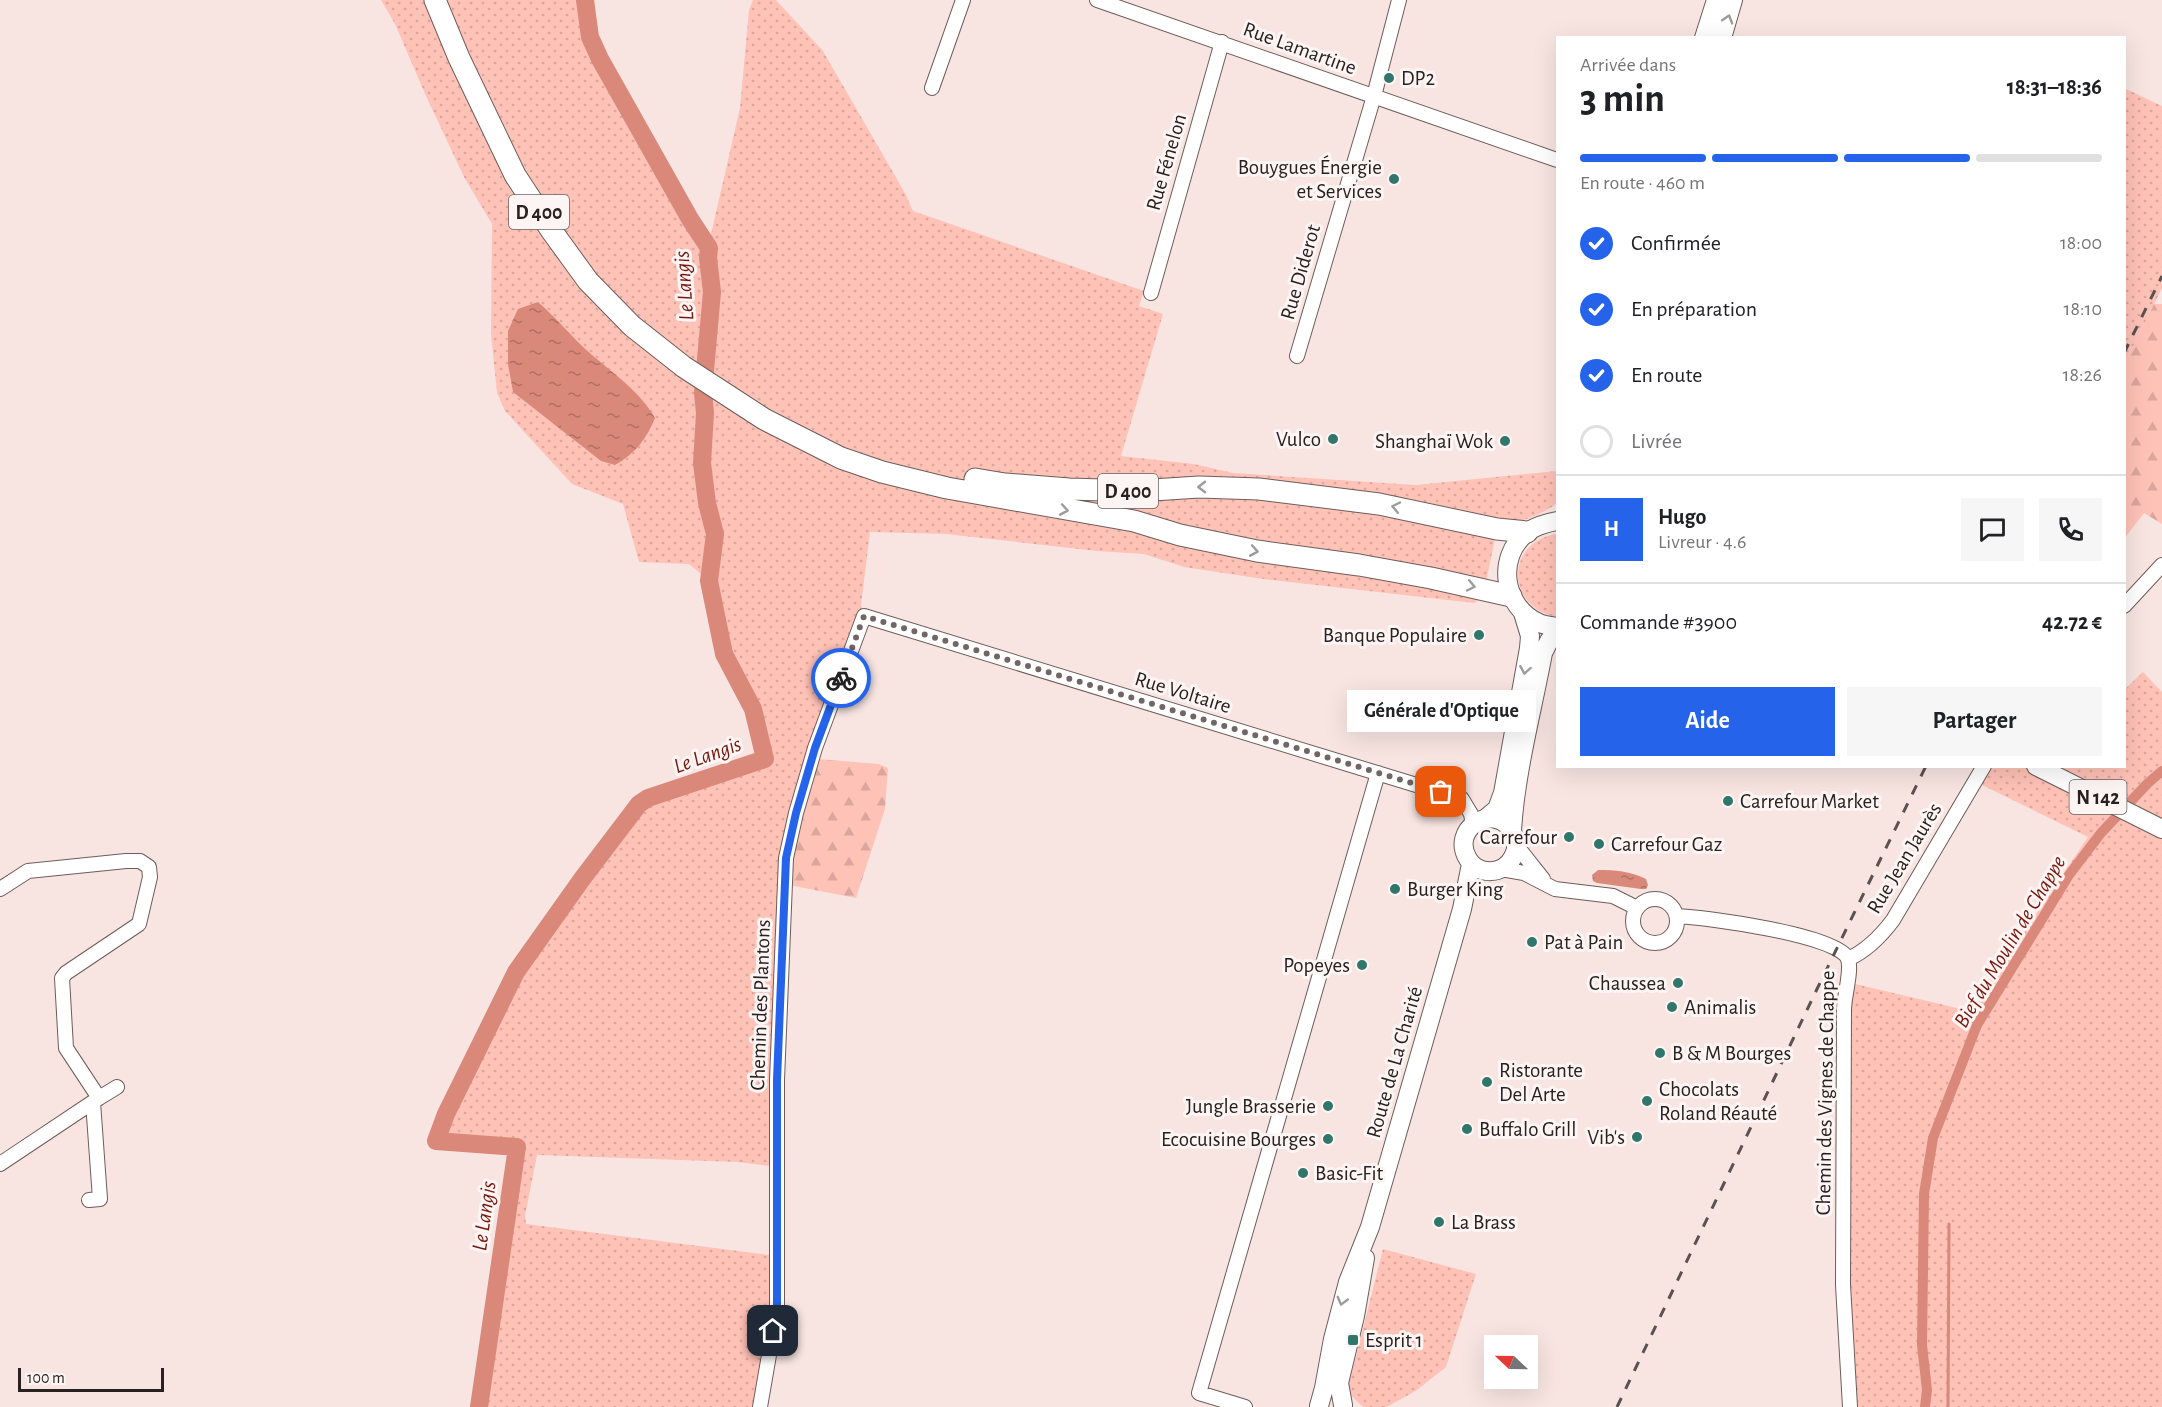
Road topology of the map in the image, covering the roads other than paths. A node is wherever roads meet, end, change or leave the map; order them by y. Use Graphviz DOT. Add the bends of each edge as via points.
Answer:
graph roads {
  1 [pos="434,0"];
  2 [pos="963,0"];
  3 [pos="1097,0"];
  4 [pos="1399,0"];
  5 [pos="1716,0"];
  6 [pos="1733,0"];
  7 [pos="1705,36"];
  8 [pos="1723,36"];
  9 [pos="1222,42"];
  10 [pos="932,88"];
  11 [pos="1374,96"];
  12 [pos="1556,160"];
  13 [pos="1151,292"];
  14 [pos="1297,356"];
  15 [pos="805,440"];
  16 [pos="1556,521"];
  17 [pos="1527,532"];
  18 [pos="2162,565"];
  19 [pos="2126,604"];
  20 [pos="1517,605"];
  21 [pos="864,616"];
  22 [pos="1556,628"];
  23 [pos="1556,630"];
  24 [pos="1983,768"];
  25 [pos="2040,768"];
  26 [pos="1378,773"];
  27 [pos="1479,822"];
  28 [pos="2161,828"];
  29 [pos="1514,838"];
  30 [pos="1487,868"];
  31 [pos="1545,883"];
  32 [pos="0,889"];
  33 [pos="1637,909"];
  34 [pos="1677,916"];
  35 [pos="1848,959"];
  36 [pos="117,1087"];
  37 [pos="96,1100"];
  38 [pos="0,1164"];
  39 [pos="88,1200"];
  40 [pos="1370,1227"];
  41 [pos="1236,1406"];
  42 [pos="1344,1406"];
  43 [pos="760,1407"];
  44 [pos="1318,1407"];
  45 [pos="1850,1407"];
  1 -- 15 [label="highway, D 400" via="515,175 588,281 632,326 684,367"];
  2 -- 10 [label="street"];
  3 -- 9 [label="street, Rue Lamartine"];
  4 -- 11 [label="street, Rue Diderot"];
  5 -- 7 [label="main road"];
  8 -- 6 [label="main road, one-way"];
  9 -- 11 [label="street, Rue Lamartine"];
  9 -- 13 [label="street, Rue Fénelon"];
  11 -- 12 [label="street, Rue Lamartine"];
  11 -- 14 [label="street, Rue Diderot"];
  17 -- 15 [label="highway, D 400, one-way" via="1379,504 1259,489 1137,491 1005,484 932,472"];
  15 -- 20 [label="highway, D 400, one-way" via="882,472 947,488 1134,521 1257,551 1431,578"];
  16 -- 17 [label="main road"];
  17 -- 20 [label="main road" via="1508,561 1507,579"];
  18 -- 19 [label="street"];
  20 -- 22 [label="main road" via="1540,624"];
  20 -- 27 [label="main road, one-way" via="1530,636 1529,648 1503,793 1497,808"];
  21 -- 26 [label="street, Rue Voltaire"];
  21 -- 43 [label="street, Chemin des Plantons" via="815,748 786,858 777,1080 777,1309"];
  23 -- 29 [label="main road" via="1543,653 1515,798"];
  24 -- 35 [label="street, Rue Jean Jaurès" via="1893,920 1872,943"];
  25 -- 28 [label="main road, N 142"];
  26 -- 27 [label="street, Rue Voltaire" via="1461,799"];
  26 -- 41 [label="street" via="1199,1393"];
  27 -- 29 [label="main road" via="1502,821"];
  27 -- 30 [label="main road" via="1466,834 1463,846 1465,854"];
  29 -- 30 [label="main road" via="1512,859"];
  29 -- 31 [label="street"];
  30 -- 31 [label="street" via="1517,870"];
  30 -- 40 [label="main road, Route de La Charité" via="1462,909"];
  31 -- 33 [label="street" via="1555,889 1613,896"];
  32 -- 37 [label="street" via="28,871 126,861 140,861 149,867 139,924 66,974 60,984 66,1048"];
  33 -- 34 [label="street" via="1655,899 1669,903"];
  33 -- 34 [label="street" via="1635,930 1651,943 1671,936"];
  34 -- 35 [label="street, Chemin des Vignes de Chappe" via="1789,933 1822,943"];
  35 -- 45 [label="street, Chemin des Vignes de Chappe" via="1844,1010 1843,1285"];
  36 -- 37 [label="street"];
  37 -- 38 [label="street"];
  37 -- 39 [label="street" via="100,1199"];
  40 -- 42 [label="main road, Route de La Charité" via="1339,1383"];
  40 -- 44 [label="main road, Route de La Charité, one-way" via="1347,1282"];
  42 -- 44 [label="main road" via="1331,1403"];
}
